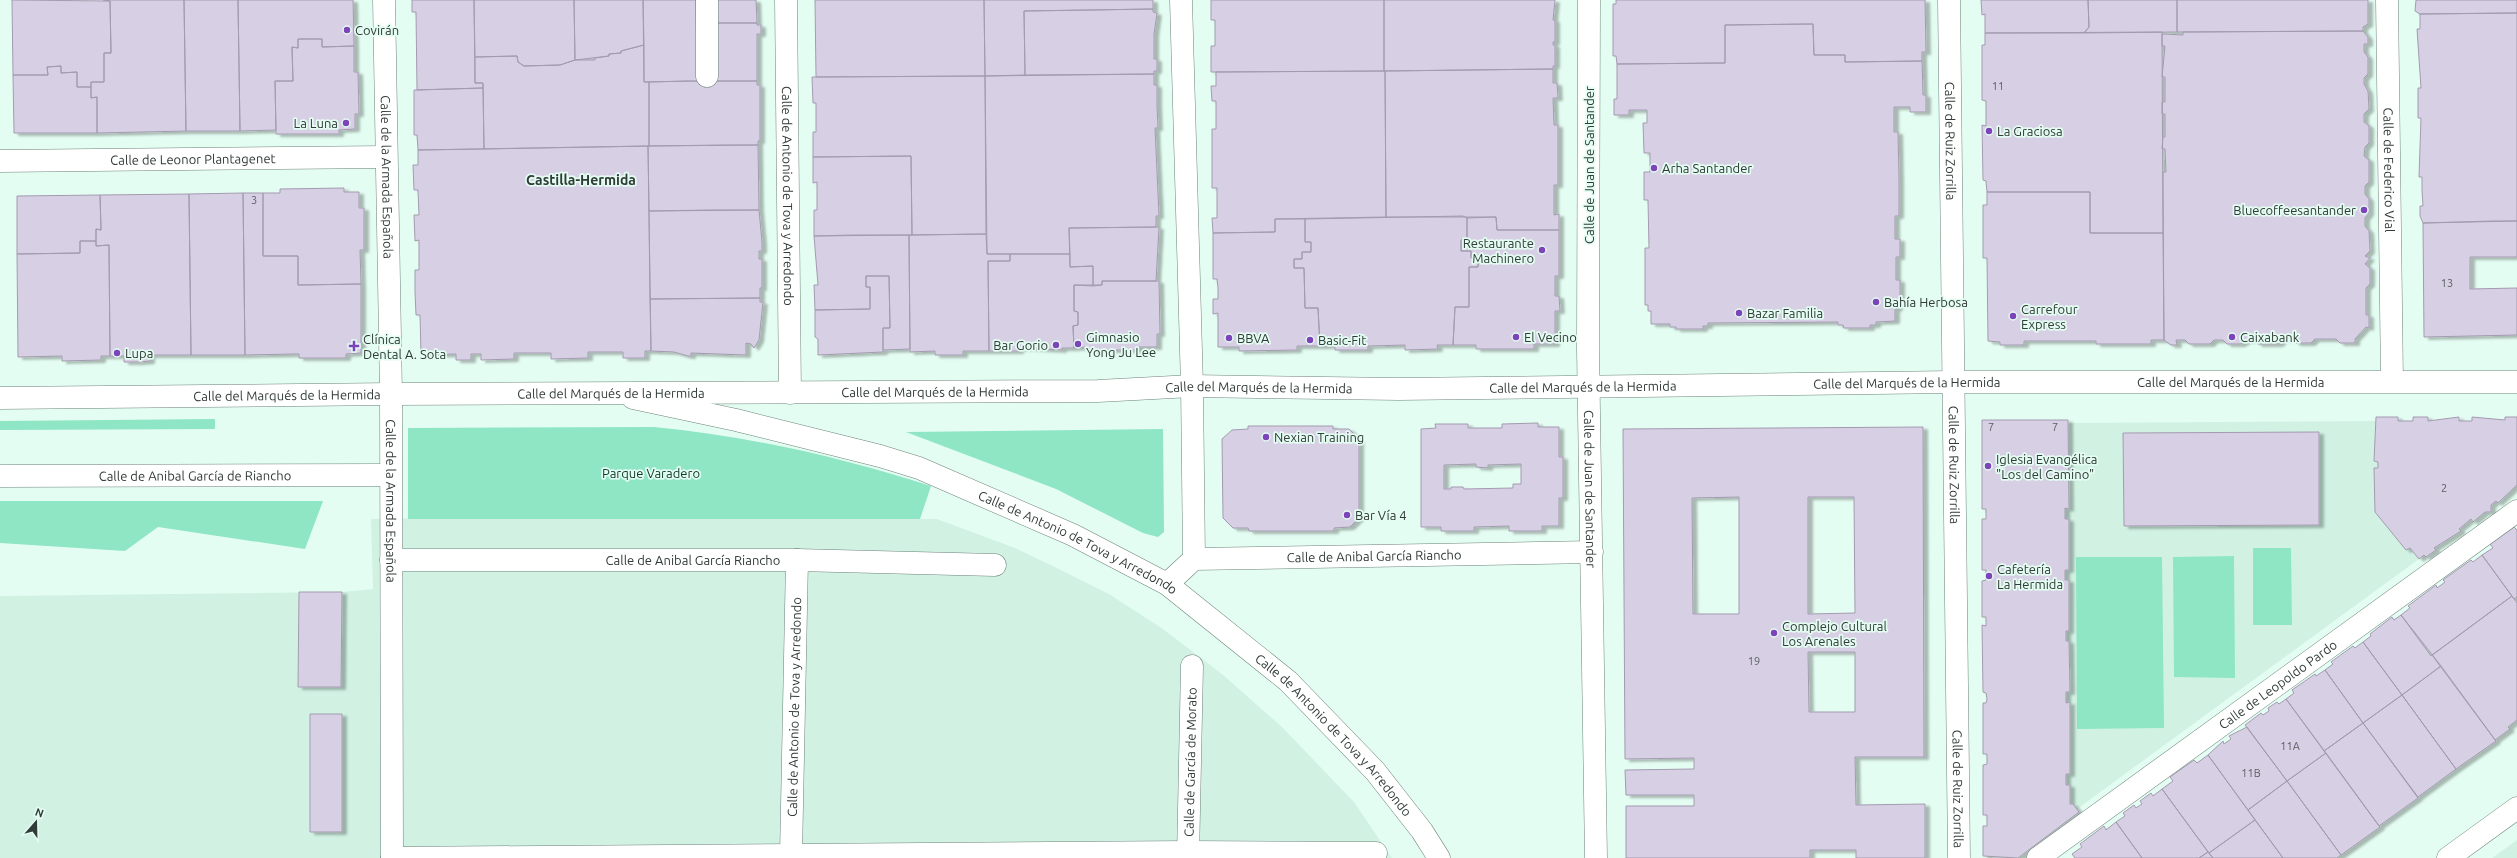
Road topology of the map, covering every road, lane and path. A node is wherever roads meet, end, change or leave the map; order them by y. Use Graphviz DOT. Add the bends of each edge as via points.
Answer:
graph roads {
  1 [pos="384,0"];
  2 [pos="707,0"];
  3 [pos="786,0"];
  4 [pos="1181,0"];
  5 [pos="1589,0"];
  6 [pos="1949,0"];
  7 [pos="2387,0"];
  8 [pos="707,76"];
  9 [pos="386,158"];
  10 [pos="0,161"];
  11 [pos="2392,381"];
  12 [pos="1953,382"];
  13 [pos="2517,382"];
  14 [pos="1192,386"];
  15 [pos="1589,387"];
  16 [pos="790,393"];
  17 [pos="391,394"];
  18 [pos="617,394"];
  19 [pos="0,398"];
  20 [pos="390,475"];
  21 [pos="0,476"];
  22 [pos="2517,511"];
  23 [pos="1592,552"];
  24 [pos="1194,559"];
  25 [pos="391,560"];
  26 [pos="797,560"];
  27 [pos="995,565"];
  28 [pos="1167,584"];
  29 [pos="1192,666"];
  30 [pos="2517,808"];
  31 [pos="1376,853"];
  32 [pos="791,855"];
  33 [pos="1188,855"];
  34 [pos="392,858"];
  35 [pos="1439,858"];
  36 [pos="1596,858"];
  37 [pos="1960,858"];
  38 [pos="2038,858"];
  39 [pos="2448,858"];
  1 -- 9 [label="street, Calle de la Armada Española"];
  2 -- 8 [label="street"];
  3 -- 16 [label="street, Calle de Antonio de Tova y Arredondo"];
  4 -- 14 [label="street"];
  5 -- 15 [label="street, Calle de Juan de Santander"];
  6 -- 12 [label="street, Calle de Ruiz Zorrilla"];
  7 -- 11 [label="street, Calle de Federico Vial"];
  9 -- 10 [label="street, Calle de Leonor Plantagenet"];
  9 -- 17 [label="street, Calle de la Armada Española"];
  11 -- 12 [label="street, Calle del Marqués de la Hermida"];
  11 -- 13 [label="street, Calle del Marqués de la Hermida"];
  12 -- 15 [label="street, Calle del Marqués de la Hermida"];
  12 -- 37 [label="street, Calle de Ruiz Zorrilla"];
  14 -- 15 [label="street, Calle del Marqués de la Hermida"];
  14 -- 16 [label="street, Calle del Marqués de la Hermida" via="1098,391"];
  14 -- 24 [label="street"];
  15 -- 23 [label="street, Calle de Juan de Santander"];
  16 -- 18 [label="street, Calle del Marqués de la Hermida"];
  17 -- 18 [label="street, Calle del Marqués de la Hermida"];
  17 -- 19 [label="street, Calle del Marqués de la Hermida"];
  17 -- 20 [label="street, Calle de la Armada Española"];
  18 -- 28 [label="street, Calle de Antonio de Tova y Arredondo" via="736,420 919,468 1074,535"];
  20 -- 21 [label="street, Calle de Anibal García de Riancho"];
  20 -- 25 [label="street, Calle de la Armada Española"];
  22 -- 38 [label="street, Calle de Leopoldo Pardo"];
  23 -- 24 [label="street, Calle de Anibal García Riancho"];
  23 -- 36 [label="street, Calle de Juan de Santander"];
  24 -- 28 [label="street"];
  25 -- 26 [label="street, Calle de Anibal García Riancho"];
  25 -- 34 [label="street, Calle de la Armada Española"];
  26 -- 27 [label="street, Calle de Anibal García Riancho"];
  26 -- 32 [label="street, Calle de Antonio de Tova y Arredondo"];
  28 -- 35 [label="street, Calle de Antonio de Tova y Arredondo" via="1288,681 1375,771 1422,831"];
  29 -- 33 [label="street, Calle de García de Morato"];
  30 -- 39 [label="street"];
  31 -- 33 [label="street"];
  32 -- 33 [label="street"];
  32 -- 34 [label="street"];
}
